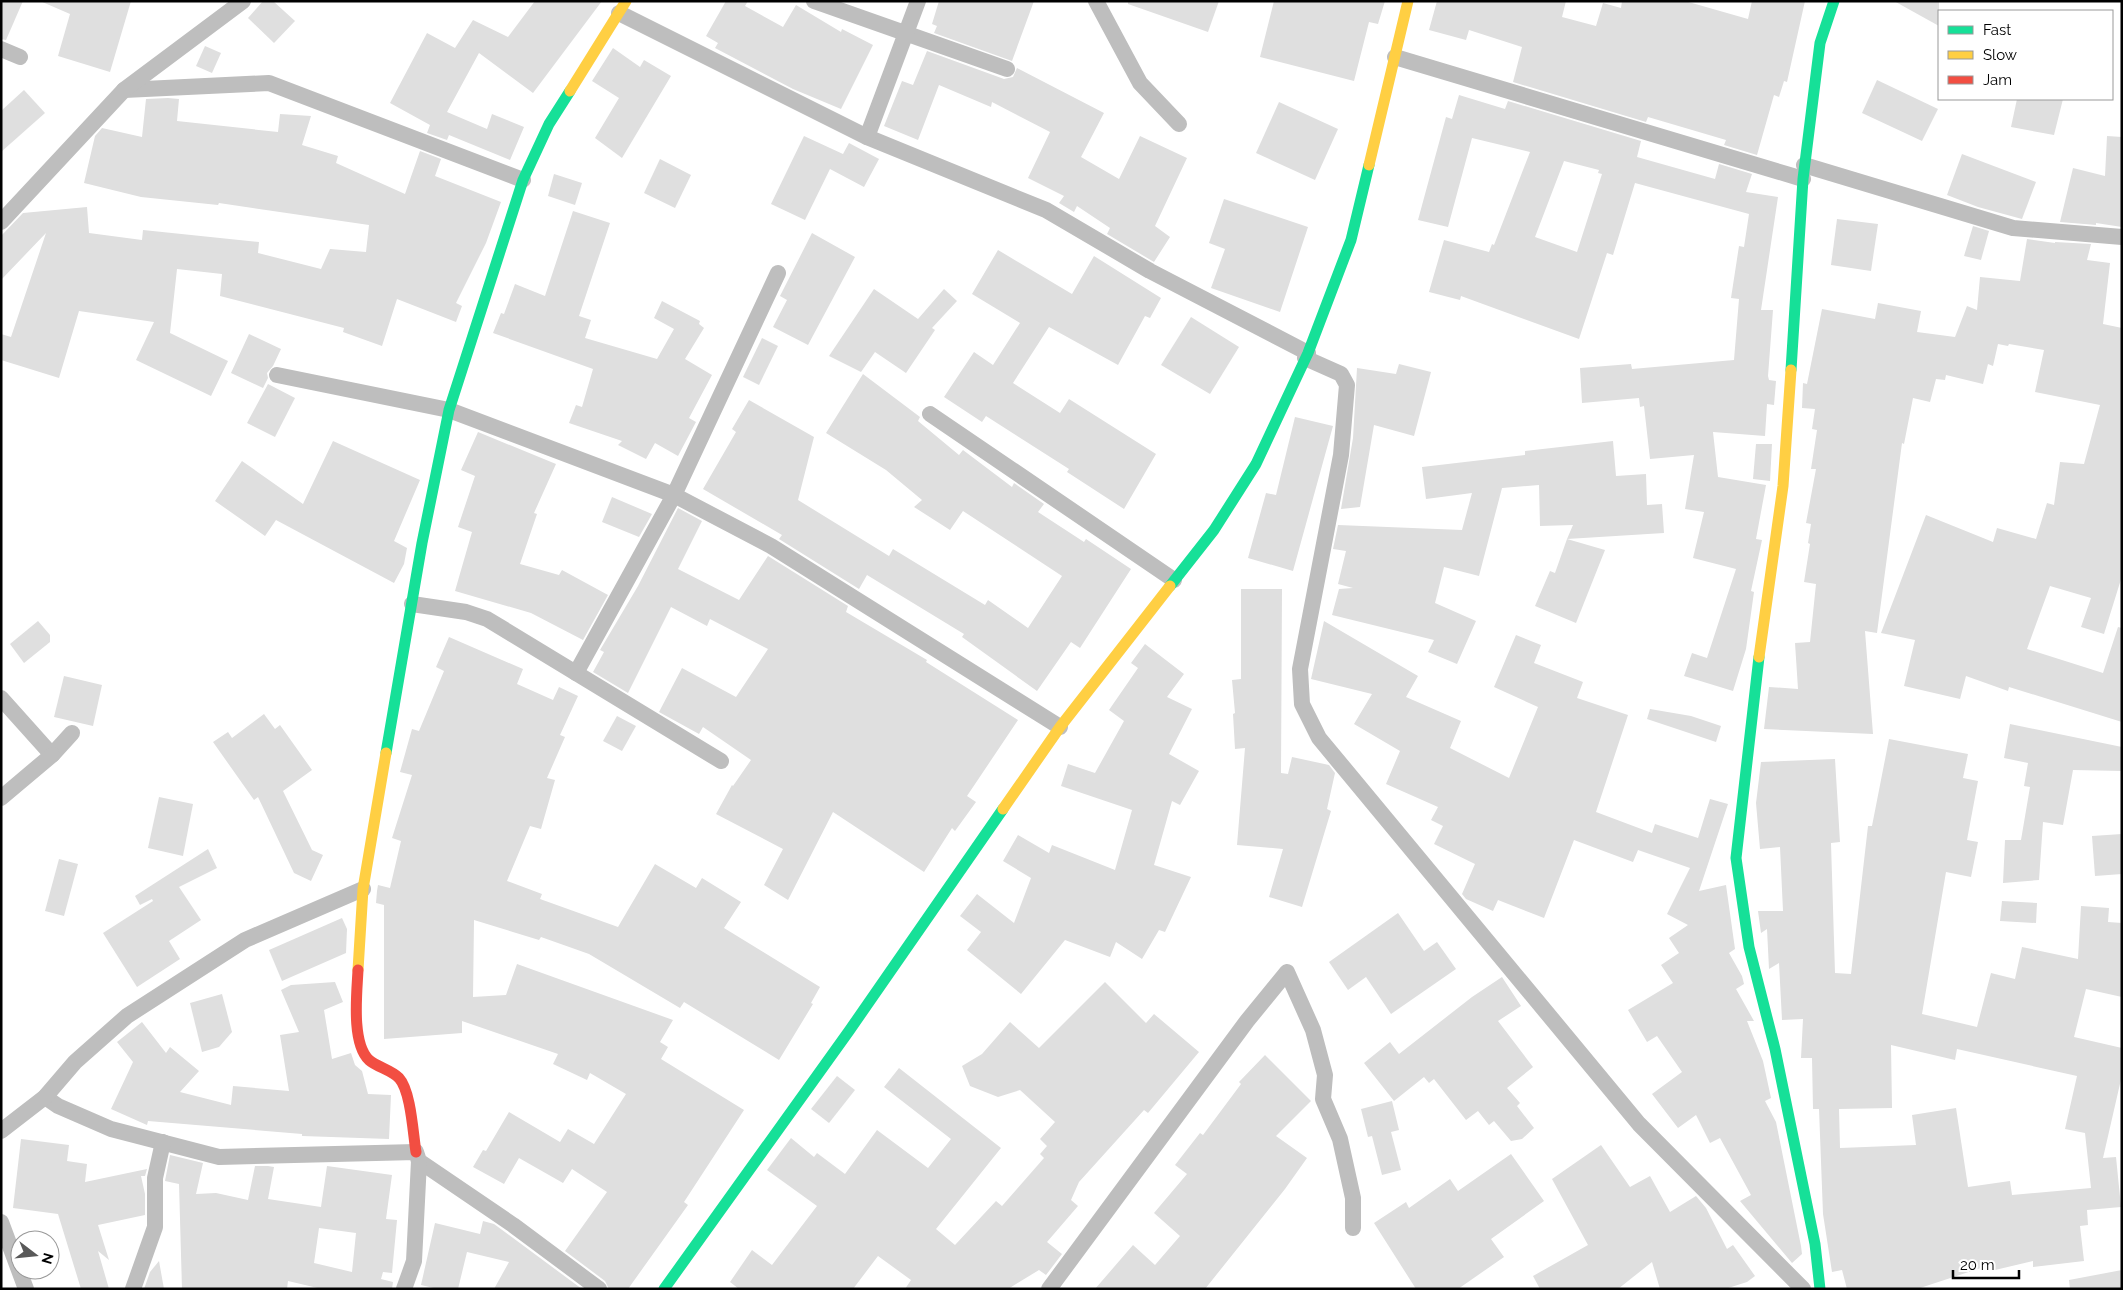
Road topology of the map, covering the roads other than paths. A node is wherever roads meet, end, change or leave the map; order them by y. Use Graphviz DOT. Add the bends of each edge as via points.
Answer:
graph roads {
  1 [pos="244,1"];
  2 [pos="814,1"];
  3 [pos="918,1"];
  4 [pos="1096,1"];
  5 [pos="1408,1"];
  6 [pos="1834,1"];
  7 [pos="622,7"];
  8 [pos="905,34"];
  9 [pos="1,48"];
  10 [pos="1396,57"];
  11 [pos="20,58"];
  12 [pos="1007,69"];
  13 [pos="124,90"];
  14 [pos="1179,124"];
  15 [pos="867,137"];
  16 [pos="1804,172"];
  17 [pos="523,180"];
  18 [pos="1,222"];
  19 [pos="2122,237"];
  20 [pos="778,273"];
  21 [pos="1307,356"];
  22 [pos="277,375"];
  23 [pos="449,410"];
  24 [pos="930,414"];
  25 [pos="674,495"];
  26 [pos="1174,580"];
  27 [pos="412,604"];
  28 [pos="576,673"];
  29 [pos="1,698"];
  30 [pos="1060,727"];
  31 [pos="72,733"];
  32 [pos="52,755"];
  33 [pos="721,761"];
  34 [pos="1,798"];
  35 [pos="363,889"];
  36 [pos="46,1097"];
  37 [pos="1,1131"];
  38 [pos="163,1142"];
  39 [pos="418,1157"];
  40 [pos="1,1222"];
  41 [pos="1353,1228"];
  42 [pos="26,1289"];
  43 [pos="133,1289"];
  44 [pos="404,1289"];
  45 [pos="599,1289"];
  46 [pos="664,1289"];
  47 [pos="1049,1289"];
  48 [pos="1803,1289"];
  49 [pos="1820,1289"];
  1 -- 13 [label="street"];
  2 -- 8 [label="street"];
  3 -- 8 [label="street"];
  4 -- 14 [label="street" via="1140,83"];
  5 -- 10 [label="street"];
  6 -- 16 [label="street" via="1820,43"];
  7 -- 15 [label="street"];
  7 -- 17 [label="street" via="549,124"];
  8 -- 12 [label="street"];
  8 -- 15 [label="street"];
  9 -- 11 [label="street"];
  10 -- 16 [label="street"];
  10 -- 21 [label="street" via="1351,240"];
  13 -- 17 [label="street" via="269,83"];
  13 -- 18 [label="street"];
  15 -- 21 [label="street" via="1046,210"];
  16 -- 19 [label="street" via="2013,228"];
  16 -- 49 [label="street" via="1783,486 1756,671 1736,858 1750,947 1775,1049 1815,1244"];
  17 -- 23 [label="street"];
  20 -- 25 [label="street"];
  21 -- 26 [label="street" via="1256,464 1214,530"];
  21 -- 48 [label="street" via="1341,374 1347,385 1341,455 1300,669 1302,704 1319,738 1640,1124"];
  22 -- 23 [label="street"];
  23 -- 25 [label="street"];
  23 -- 27 [label="street"];
  24 -- 26 [label="street"];
  25 -- 28 [label="street"];
  25 -- 30 [label="street" via="771,546"];
  26 -- 30 [label="street"];
  27 -- 28 [label="street" via="477,615"];
  27 -- 35 [label="street"];
  28 -- 33 [label="street"];
  29 -- 32 [label="street"];
  30 -- 46 [label="street" via="849,1031"];
  31 -- 32 [label="street"];
  32 -- 34 [label="street"];
  35 -- 36 [label="street" via="245,940 127,1016 76,1062"];
  35 -- 39 [label="street" via="356,1014 361,1043 368,1059 399,1078 407,1095"];
  36 -- 37 [label="street"];
  36 -- 38 [label="street" via="58,1106 111,1129"];
  38 -- 39 [label="street" via="219,1157"];
  38 -- 43 [label="street" via="156,1178 155,1227"];
  39 -- 44 [label="street" via="414,1261"];
  39 -- 45 [label="street"];
  40 -- 42 [label="street"];
  41 -- 47 [label="street" via="1354,1198 1342,1147 1323,1099 1325,1075 1313,1030 1287,972 1247,1021"];
}
